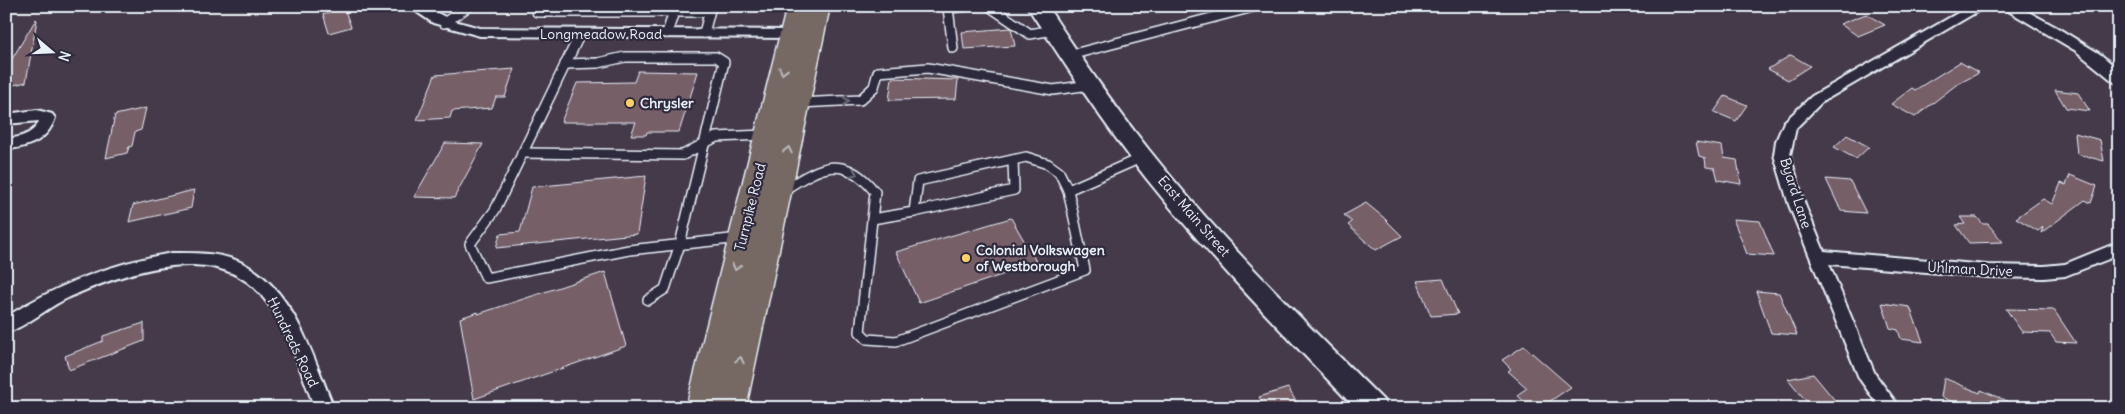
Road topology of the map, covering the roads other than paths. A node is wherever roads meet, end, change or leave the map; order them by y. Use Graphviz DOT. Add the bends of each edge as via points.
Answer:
graph roads {
  1 [pos="415,6"];
  2 [pos="469,6"];
  3 [pos="540,6"];
  4 [pos="799,6"];
  5 [pos="819,6"];
  6 [pos="836,6"];
  7 [pos="970,6"];
  8 [pos="989,6"];
  9 [pos="1037,6"];
  10 [pos="1257,6"];
  11 [pos="1980,6"];
  12 [pos="2007,6"];
  13 [pos="620,9"];
  14 [pos="710,9"];
  15 [pos="674,12"];
  16 [pos="444,24"];
  17 [pos="1053,30"];
  18 [pos="667,33"];
  19 [pos="704,33"];
  20 [pos="580,34"];
  21 [pos="792,34"];
  22 [pos="953,48"];
  23 [pos="809,53"];
  24 [pos="1070,55"];
  25 [pos="565,64"];
  26 [pos="2119,79"];
  27 [pos="1090,85"];
  28 [pos="798,103"];
  29 [pos="6,119"];
  30 [pos="768,134"];
  31 [pos="6,144"];
  32 [pos="704,144"];
  33 [pos="522,154"];
  34 [pos="1143,157"];
  35 [pos="1013,160"];
  36 [pos="1068,190"];
  37 [pos="778,194"];
  38 [pos="914,212"];
  39 [pos="872,220"];
  40 [pos="743,238"];
  41 [pos="680,244"];
  42 [pos="2119,248"];
  43 [pos="1818,257"];
  44 [pos="648,300"];
  45 [pos="6,326"];
  46 [pos="325,408"];
  47 [pos="702,408"];
  48 [pos="730,408"];
  49 [pos="1373,408"];
  50 [pos="1891,408"];
  1 -- 16 [label="street, Longmeadow Road"];
  2 -- 16 [label="lane"];
  3 -- 13 [label="lane" via="537,12"];
  4 -- 21 [label="highway, Turnpike Road"];
  5 -- 23 [label="highway, Turnpike Road"];
  6 -- 23 [label="highway"];
  7 -- 22 [label="lane" via="948,8"];
  8 -- 17 [label="lane" via="1030,34"];
  9 -- 17 [label="main road, East Main Street"];
  10 -- 24 [label="lane"];
  11 -- 43 [label="street, Byard Lane" via="1830,91 1806,108 1789,126 1782,156"];
  12 -- 26 [label="street" via="2103,64"];
  13 -- 15 [label="lane"];
  14 -- 15 [label="lane"];
  14 -- 19 [label="lane"];
  15 -- 18 [label="lane"];
  16 -- 20 [label="street, Longmeadow Road" via="480,32"];
  17 -- 24 [label="main road, East Main Street"];
  18 -- 19 [label="street, Longmeadow Road"];
  18 -- 20 [label="street, Longmeadow Road"];
  19 -- 21 [label="street, Longmeadow Road"];
  20 -- 25 [label="lane"];
  21 -- 30 [label="highway, Turnpike Road, one-way"];
  23 -- 28 [label="highway, Turnpike Road"];
  24 -- 27 [label="main road, East Main Street"];
  25 -- 32 [label="lane" via="598,63 625,57 716,58 724,62"];
  25 -- 33 [label="lane"];
  28 -- 27 [label="lane, one-way" via="860,100 874,87 878,72 928,68 1053,90"];
  27 -- 34 [label="main road, East Main Street"];
  37 -- 28 [label="highway, Turnpike Road, one-way"];
  29 -- 31 [label="street" via="37,115 47,118 46,128 37,135"];
  30 -- 32 [label="lane" via="716,137"];
  30 -- 40 [label="highway, Turnpike Road"];
  32 -- 33 [label="lane" via="683,154"];
  32 -- 41 [label="lane"];
  33 -- 41 [label="lane" via="495,210 470,244 486,278 629,250"];
  34 -- 36 [label="lane"];
  34 -- 49 [label="main road, East Main Street" via="1251,283"];
  35 -- 36 [label="lane" via="1026,157 1048,164 1058,172"];
  35 -- 38 [label="lane" via="918,181"];
  35 -- 38 [label="lane" via="1014,190"];
  36 -- 39 [label="lane" via="1085,270 896,340 867,339 860,332"];
  37 -- 39 [label="lane, one-way" via="826,166 855,171 867,179 874,192"];
  48 -- 37 [label="highway, Turnpike Road, one-way"];
  38 -- 39 [label="lane"];
  40 -- 41 [label="lane"];
  40 -- 47 [label="highway, Turnpike Road, one-way"];
  41 -- 44 [label="lane" via="665,289"];
  42 -- 43 [label="street, Uhlman Drive" via="2065,270 2044,272 1987,271"];
  43 -- 50 [label="street, Byard Lane" via="1868,378"];
  45 -- 46 [label="street, Hundreds Road" via="33,306 80,283 127,267 172,260 212,261 244,271 266,289 281,312"];
}
